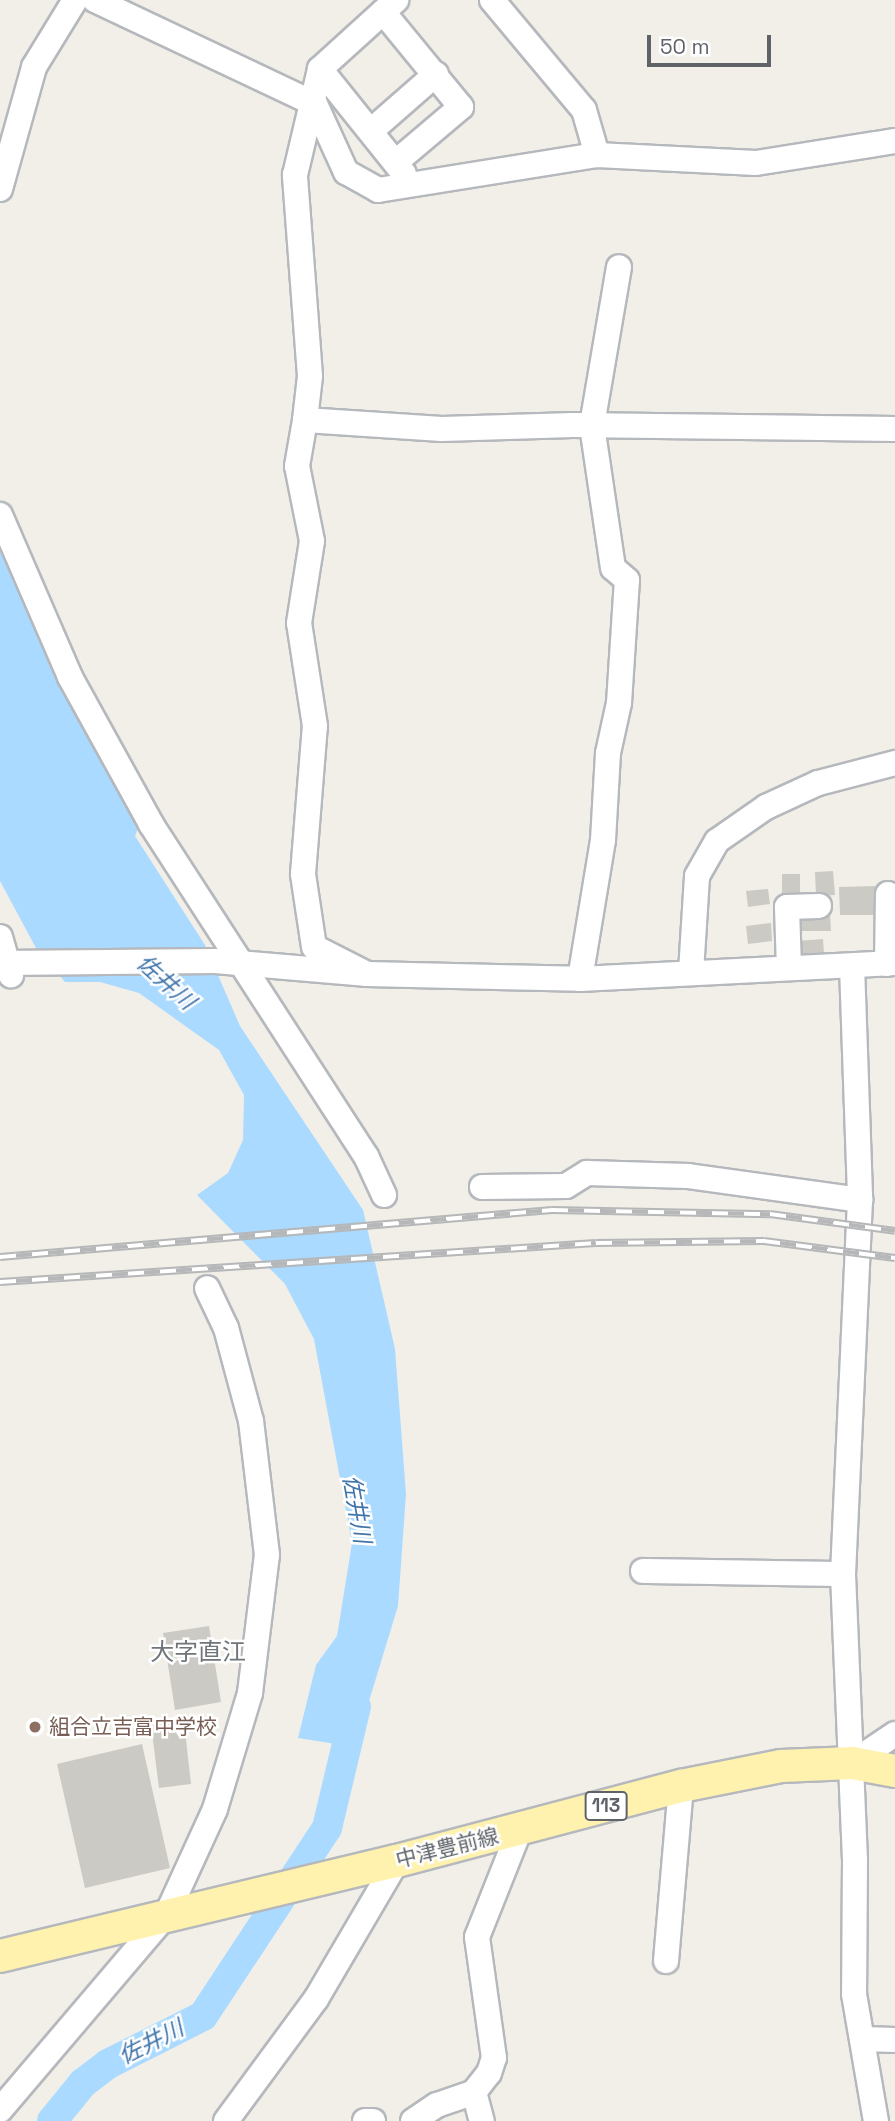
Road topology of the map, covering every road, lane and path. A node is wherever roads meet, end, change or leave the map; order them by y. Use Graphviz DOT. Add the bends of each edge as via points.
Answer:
graph roads {
  1 [pos="75,0"];
  2 [pos="95,0"];
  3 [pos="492,0"];
  4 [pos="389,6"];
  5 [pos="122,7"];
  6 [pos="320,69"];
  7 [pos="436,74"];
  8 [pos="315,104"];
  9 [pos="372,130"];
  10 [pos="895,141"];
  11 [pos="597,155"];
  12 [pos="396,162"];
  13 [pos="415,188"];
  14 [pos="0,189"];
  15 [pos="619,267"];
  16 [pos="305,420"];
  17 [pos="592,425"];
  18 [pos="895,429"];
  19 [pos="0,515"];
  20 [pos="895,763"];
  21 [pos="888,894"];
  22 [pos="819,905"];
  23 [pos="0,937"];
  24 [pos="891,963"];
  25 [pos="232,964"];
  26 [pos="852,966"];
  27 [pos="11,967"];
  28 [pos="789,968"];
  29 [pos="691,972"];
  30 [pos="367,974"];
  31 [pos="580,979"];
  32 [pos="482,1187"];
  33 [pos="384,1195"];
  34 [pos="860,1200"];
  35 [pos="207,1288"];
  36 [pos="643,1572"];
  37 [pos="843,1574"];
  38 [pos="895,1734"];
  39 [pos="852,1763"];
  40 [pos="895,1771"];
  41 [pos="681,1786"];
  42 [pos="520,1829"];
  43 [pos="397,1861"];
  44 [pos="179,1911"];
  45 [pos="0,1956"];
  46 [pos="666,1961"];
  47 [pos="863,2039"];
  48 [pos="895,2040"];
  49 [pos="474,2092"];
  50 [pos="0,2110"];
  51 [pos="226,2121"];
  52 [pos="365,2121"];
  53 [pos="373,2121"];
  54 [pos="413,2121"];
  55 [pos="482,2121"];
  56 [pos="876,2121"];
  1 -- 14 [label="street" via="34,67"];
  2 -- 5 [label="street"];
  3 -- 11 [label="street" via="584,110"];
  4 -- 6 [label="street"];
  4 -- 7 [label="street"];
  5 -- 8 [label="street"];
  6 -- 8 [label="street"];
  6 -- 9 [label="street"];
  7 -- 9 [label="street"];
  7 -- 12 [label="street" via="461,107"];
  8 -- 13 [label="street" via="346,172 378,190"];
  8 -- 16 [label="street" via="295,175 310,376"];
  9 -- 12 [label="street"];
  10 -- 11 [label="street" via="755,163"];
  11 -- 13 [label="street"];
  12 -- 13 [label="street"];
  15 -- 17 [label="street"];
  16 -- 17 [label="street" via="442,429"];
  16 -- 30 [label="street" via="297,466 312,541 299,623 315,726 303,874 314,947"];
  17 -- 18 [label="street"];
  17 -- 31 [label="street" via="613,568 627,580 620,703 608,753 603,840"];
  19 -- 25 [label="street" via="70,677"];
  20 -- 29 [label="street" via="818,783 766,807 717,841 697,876"];
  21 -- 24 [label="street"];
  22 -- 28 [label="street" via="788,907"];
  23 -- 27 [label="street"];
  24 -- 26 [label="street"];
  25 -- 27 [label="street"];
  25 -- 30 [label="street"];
  25 -- 33 [label="street" via="366,1156"];
  26 -- 28 [label="street"];
  26 -- 34 [label="street"];
  28 -- 29 [label="street"];
  29 -- 31 [label="street"];
  30 -- 31 [label="street"];
  32 -- 34 [label="street" via="566,1186 587,1173 688,1176"];
  34 -- 37 [label="street"];
  35 -- 44 [label="street" via="226,1328 251,1421 267,1555 250,1693"];
  36 -- 37 [label="street"];
  37 -- 39 [label="street"];
  38 -- 39 [label="street"];
  39 -- 40 [label="main road, 中津豊前線 / 113"];
  39 -- 41 [label="main road, 中津豊前線 / 113" via="781,1766"];
  39 -- 47 [label="street" via="854,1994"];
  41 -- 42 [label="main road, 中津豊前線 / 113"];
  41 -- 46 [label="street"];
  42 -- 43 [label="main road, 中津豊前線 / 113"];
  42 -- 49 [label="street" via="477,1937 494,2058"];
  43 -- 44 [label="main road, 中津豊前線 / 113"];
  43 -- 51 [label="street" via="316,1999"];
  44 -- 45 [label="main road, 中津豊前線 / 113"];
  44 -- 50 [label="street"];
  47 -- 48 [label="street"];
  47 -- 56 [label="street"];
  49 -- 54 [label="street" via="436,2105"];
  49 -- 55 [label="street"];
  52 -- 53 [label="street"];
}
